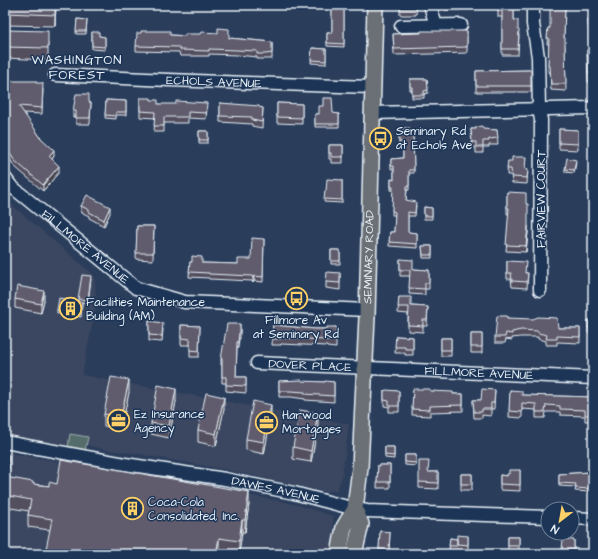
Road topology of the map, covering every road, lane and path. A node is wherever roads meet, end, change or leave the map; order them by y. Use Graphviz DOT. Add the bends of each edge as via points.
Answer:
graph roads {
  1 [pos="374,5"];
  2 [pos="430,5"];
  3 [pos="533,5"];
  4 [pos="461,25"];
  5 [pos="401,26"];
  6 [pos="436,26"];
  7 [pos="55,75"];
  8 [pos="372,87"];
  9 [pos="593,108"];
  10 [pos="539,109"];
  11 [pos="371,113"];
  12 [pos="5,178"];
  13 [pos="540,290"];
  14 [pos="367,310"];
  15 [pos="257,363"];
  16 [pos="364,369"];
  17 [pos="593,378"];
  18 [pos="5,442"];
  19 [pos="355,509"];
  20 [pos="540,517"];
  21 [pos="580,518"];
  22 [pos="593,519"];
  23 [pos="339,554"];
  24 [pos="354,554"];
  1 -- 8 [label="main road, SEMINARY ROAD"];
  2 -- 6 [label="street"];
  3 -- 10 [label="street, FAIRVIEW COURT"];
  4 -- 6 [label="street"];
  5 -- 6 [label="street"];
  7 -- 8 [label="street, ECHOLS AVENUE"];
  8 -- 11 [label="main road, SEMINARY ROAD"];
  9 -- 10 [label="street"];
  10 -- 11 [label="street"];
  10 -- 13 [label="street, FAIRVIEW COURT"];
  11 -- 14 [label="main road, SEMINARY ROAD"];
  12 -- 14 [label="street, FILLMORE AVENUE" via="10,186 136,288 185,302"];
  14 -- 16 [label="main road, SEMINARY ROAD"];
  15 -- 16 [label="street, DOVER PLACE"];
  16 -- 17 [label="street, FILLMORE AVENUE"];
  16 -- 19 [label="main road, SEMINARY ROAD" via="360,468"];
  18 -- 19 [label="street, DAWES AVENUE" via="225,479"];
  19 -- 20 [label="street, DAWES AVENUE"];
  19 -- 23 [label="main road, SEMINARY ROAD" via="344,527"];
  19 -- 24 [label="main road, SEMINARY ROAD" via="361,524"];
  21 -- 22 [label="street"];
}
